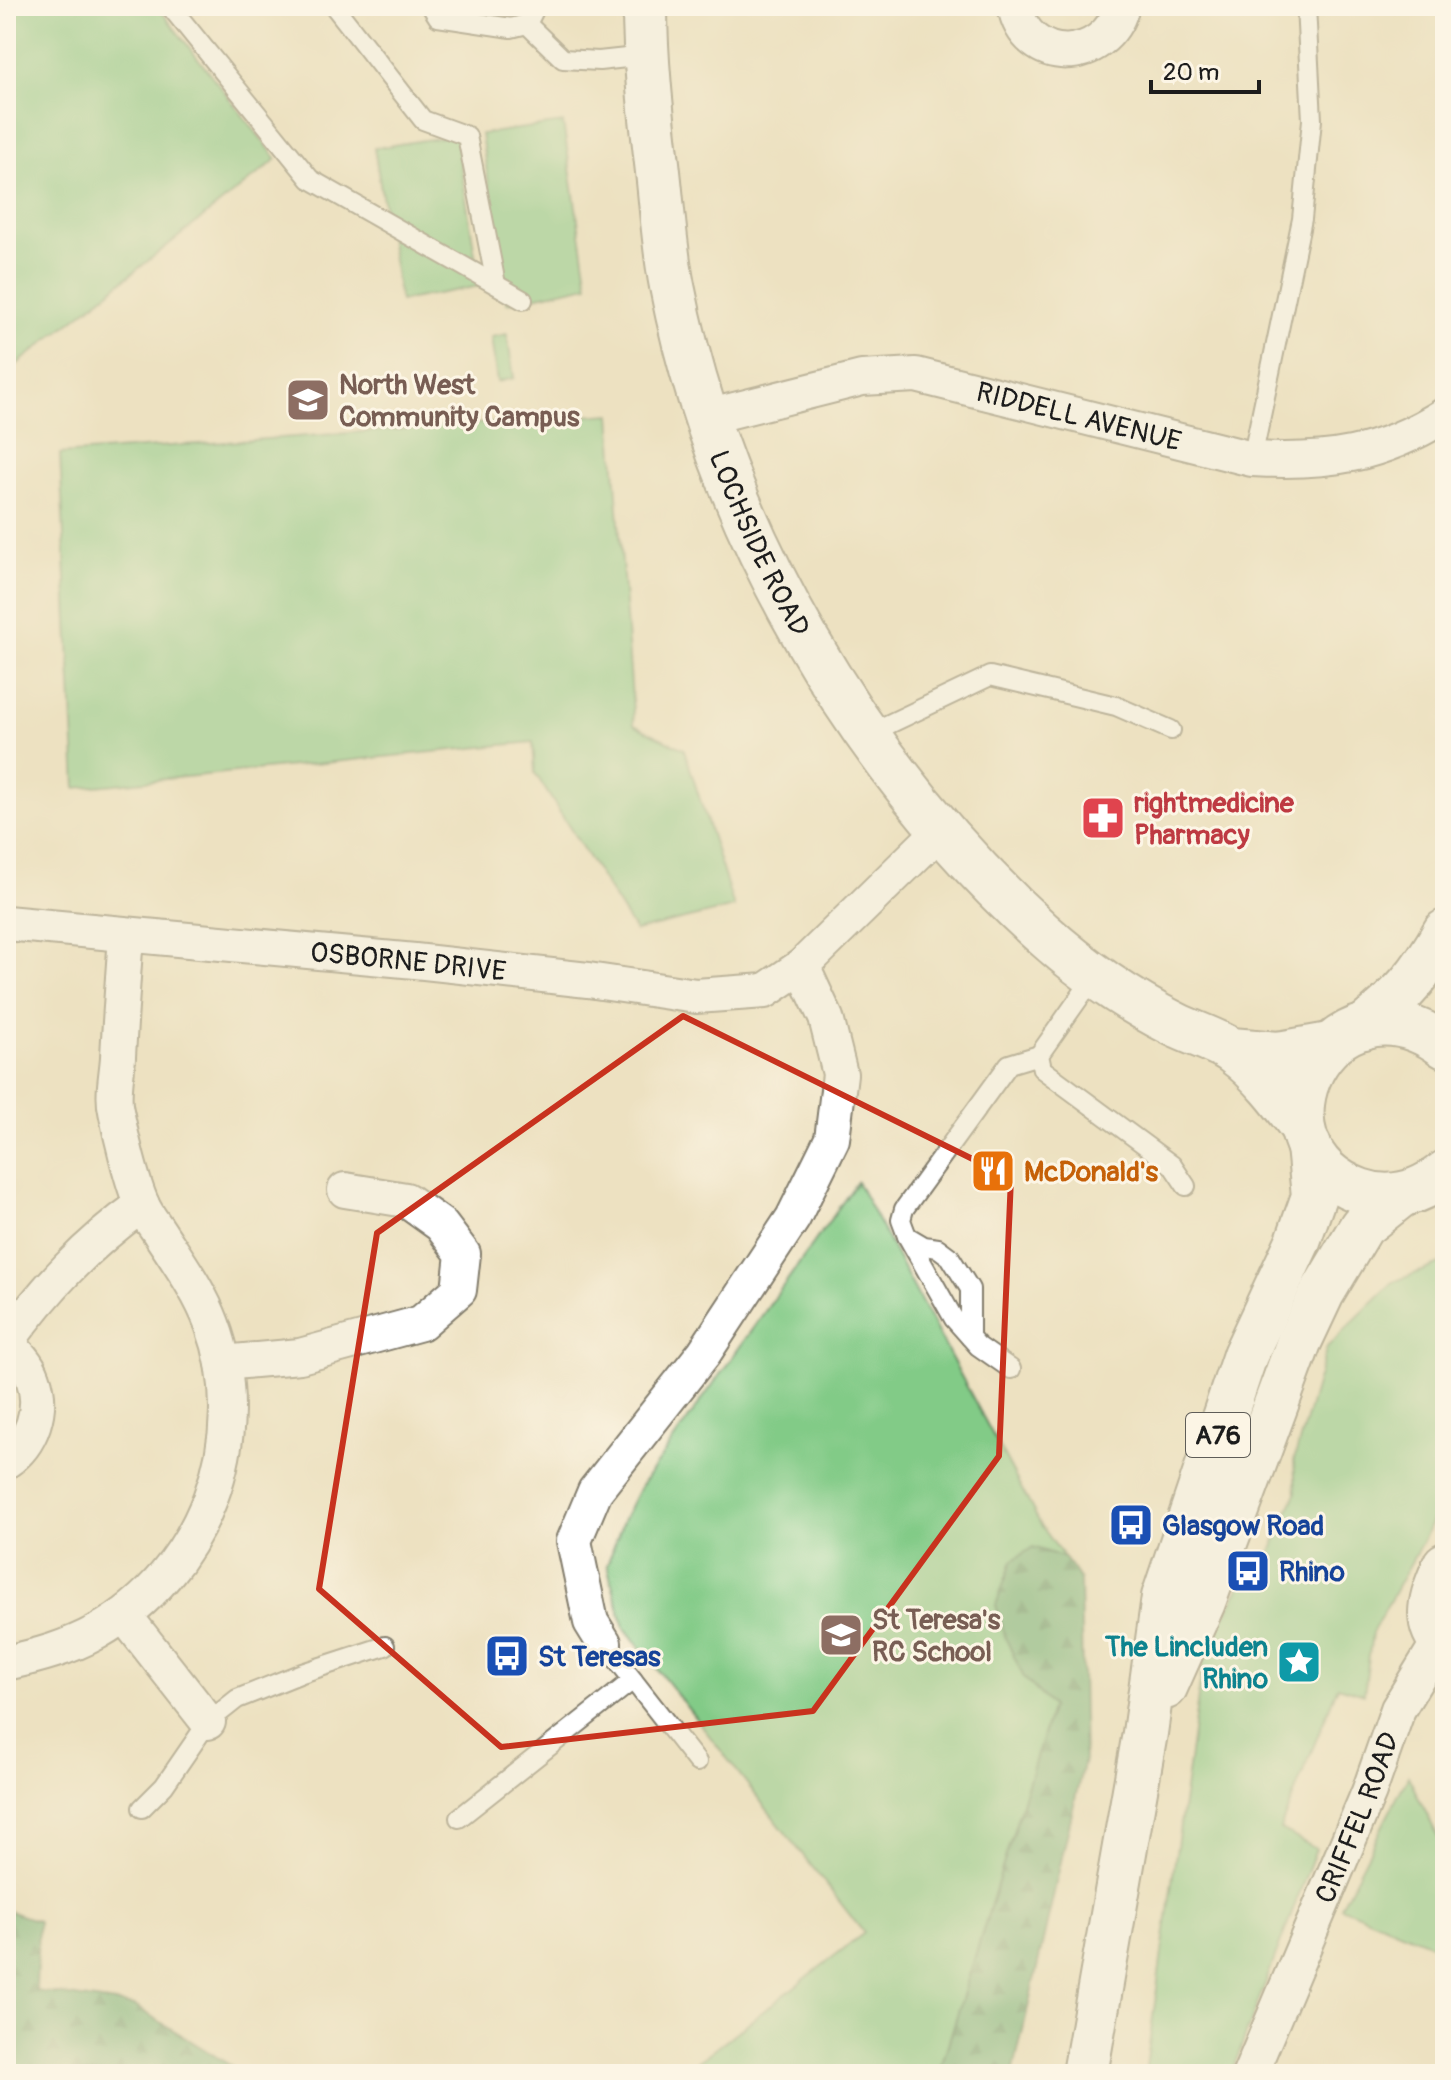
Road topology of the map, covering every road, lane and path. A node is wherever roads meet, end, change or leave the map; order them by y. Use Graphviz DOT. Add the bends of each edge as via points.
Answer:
graph roads {
  1 [pos="170,6"];
  2 [pos="334,6"];
  3 [pos="431,6"];
  4 [pos="536,6"];
  5 [pos="645,6"];
  6 [pos="1015,6"];
  7 [pos="1122,6"];
  8 [pos="1306,6"];
  9 [pos="527,24"];
  10 [pos="645,56"];
  11 [pos="496,284"];
  12 [pos="523,300"];
  13 [pos="1445,415"];
  14 [pos="707,417"];
  15 [pos="1252,459"];
  16 [pos="1171,730"];
  17 [pos="868,734"];
  18 [pos="942,829"];
  19 [pos="6,923"];
  20 [pos="1445,932"];
  21 [pos="126,936"];
  22 [pos="802,966"];
  23 [pos="1094,977"];
  24 [pos="1347,1036"];
  25 [pos="1445,1046"];
  26 [pos="1231,1050"];
  27 [pos="1039,1055"];
  28 [pos="1306,1136"];
  29 [pos="1430,1185"];
  30 [pos="1186,1186"];
  31 [pos="345,1190"];
  32 [pos="142,1205"];
  33 [pos="907,1236"];
  34 [pos="970,1337"];
  35 [pos="6,1343"];
  36 [pos="223,1363"];
  37 [pos="1011,1369"];
  38 [pos="6,1461"];
  39 [pos="1445,1565"];
  40 [pos="124,1615"];
  41 [pos="604,1643"];
  42 [pos="1442,1643"];
  43 [pos="385,1646"];
  44 [pos="6,1663"];
  45 [pos="633,1680"];
  46 [pos="208,1722"];
  47 [pos="1145,1733"];
  48 [pos="697,1762"];
  49 [pos="142,1808"];
  50 [pos="459,1818"];
  51 [pos="1085,2074"];
  52 [pos="1250,2074"];
  1 -- 11 [label="lane" via="310,179"];
  2 -- 11 [label="lane" via="423,120 467,136"];
  3 -- 9 [label="lane" via="438,17 511,28"];
  4 -- 9 [label="lane"];
  5 -- 10 [label="main road, LOCHSIDE ROAD"];
  6 -- 7 [label="street" via="1029,35 1053,50 1068,52 1098,43 1110,33"];
  8 -- 15 [label="lane" via="1312,120 1302,219"];
  9 -- 10 [label="lane" via="563,59"];
  10 -- 14 [label="main road, LOCHSIDE ROAD" via="671,284"];
  11 -- 12 [label="lane"];
  13 -- 15 [label="street, RIDDELL AVENUE" via="1399,441 1339,459"];
  14 -- 15 [label="street, RIDDELL AVENUE" via="862,378 916,375"];
  14 -- 17 [label="main road, LOCHSIDE ROAD" via="780,589"];
  16 -- 17 [label="lane" via="1116,706 990,676"];
  17 -- 18 [label="main road, LOCHSIDE ROAD"];
  18 -- 22 [label="street, OSBORNE DRIVE"];
  18 -- 23 [label="main road, LOCHSIDE ROAD" via="989,882"];
  19 -- 21 [label="street, OSBORNE DRIVE"];
  20 -- 24 [label="main road, A76" via="1398,999"];
  21 -- 22 [label="street, OSBORNE DRIVE" via="415,961 696,996 765,991"];
  21 -- 32 [label="street" via="115,1108"];
  22 -- 41 [label="street" via="826,1018 840,1074 832,1139 793,1218 704,1353 595,1491 574,1541 591,1622"];
  23 -- 26 [label="main road, LOCHSIDE ROAD"];
  23 -- 27 [label="lane"];
  24 -- 25 [label="main road, LOCHSIDE ROAD" via="1385,1023 1406,1025"];
  24 -- 26 [label="main road, LOCHSIDE ROAD" via="1279,1054"];
  24 -- 28 [label="main road, A76" via="1311,1068 1302,1097"];
  26 -- 28 [label="main road, LOCHSIDE ROAD" via="1276,1092"];
  27 -- 30 [label="lane" via="1042,1069 1172,1165"];
  27 -- 33 [label="lane" via="1009,1064 1000,1076 904,1209 901,1220"];
  28 -- 29 [label="main road, A76" via="1324,1168 1344,1185 1372,1195"];
  28 -- 47 [label="main road, A76" via="1314,1196 1245,1355 1164,1597"];
  29 -- 47 [label="main road, A76" via="1362,1226 1322,1293 1203,1602"];
  31 -- 36 [label="street" via="406,1200 441,1225 463,1254 459,1290 421,1323 300,1356"];
  32 -- 35 [label="street" via="102,1233 38,1299"];
  32 -- 36 [label="street" via="198,1292"];
  33 -- 34 [label="lane" via="954,1319"];
  33 -- 34 [label="lane" via="950,1257 970,1289"];
  34 -- 37 [label="lane"];
  35 -- 38 [label="street" via="33,1378 37,1400 35,1423 25,1443"];
  36 -- 40 [label="street" via="226,1434 209,1503 174,1565"];
  39 -- 42 [label="main road, CRIFFEL ROAD" via="1431,1598 1431,1622"];
  40 -- 44 [label="street" via="70,1646"];
  40 -- 46 [label="street"];
  41 -- 45 [label="lane"];
  42 -- 52 [label="street, CRIFFEL ROAD" via="1398,1709 1369,1792"];
  43 -- 46 [label="lane" via="249,1693"];
  45 -- 48 [label="lane"];
  45 -- 50 [label="lane"];
  46 -- 49 [label="lane" via="164,1786"];
  47 -- 51 [label="main road, A76"];
}
